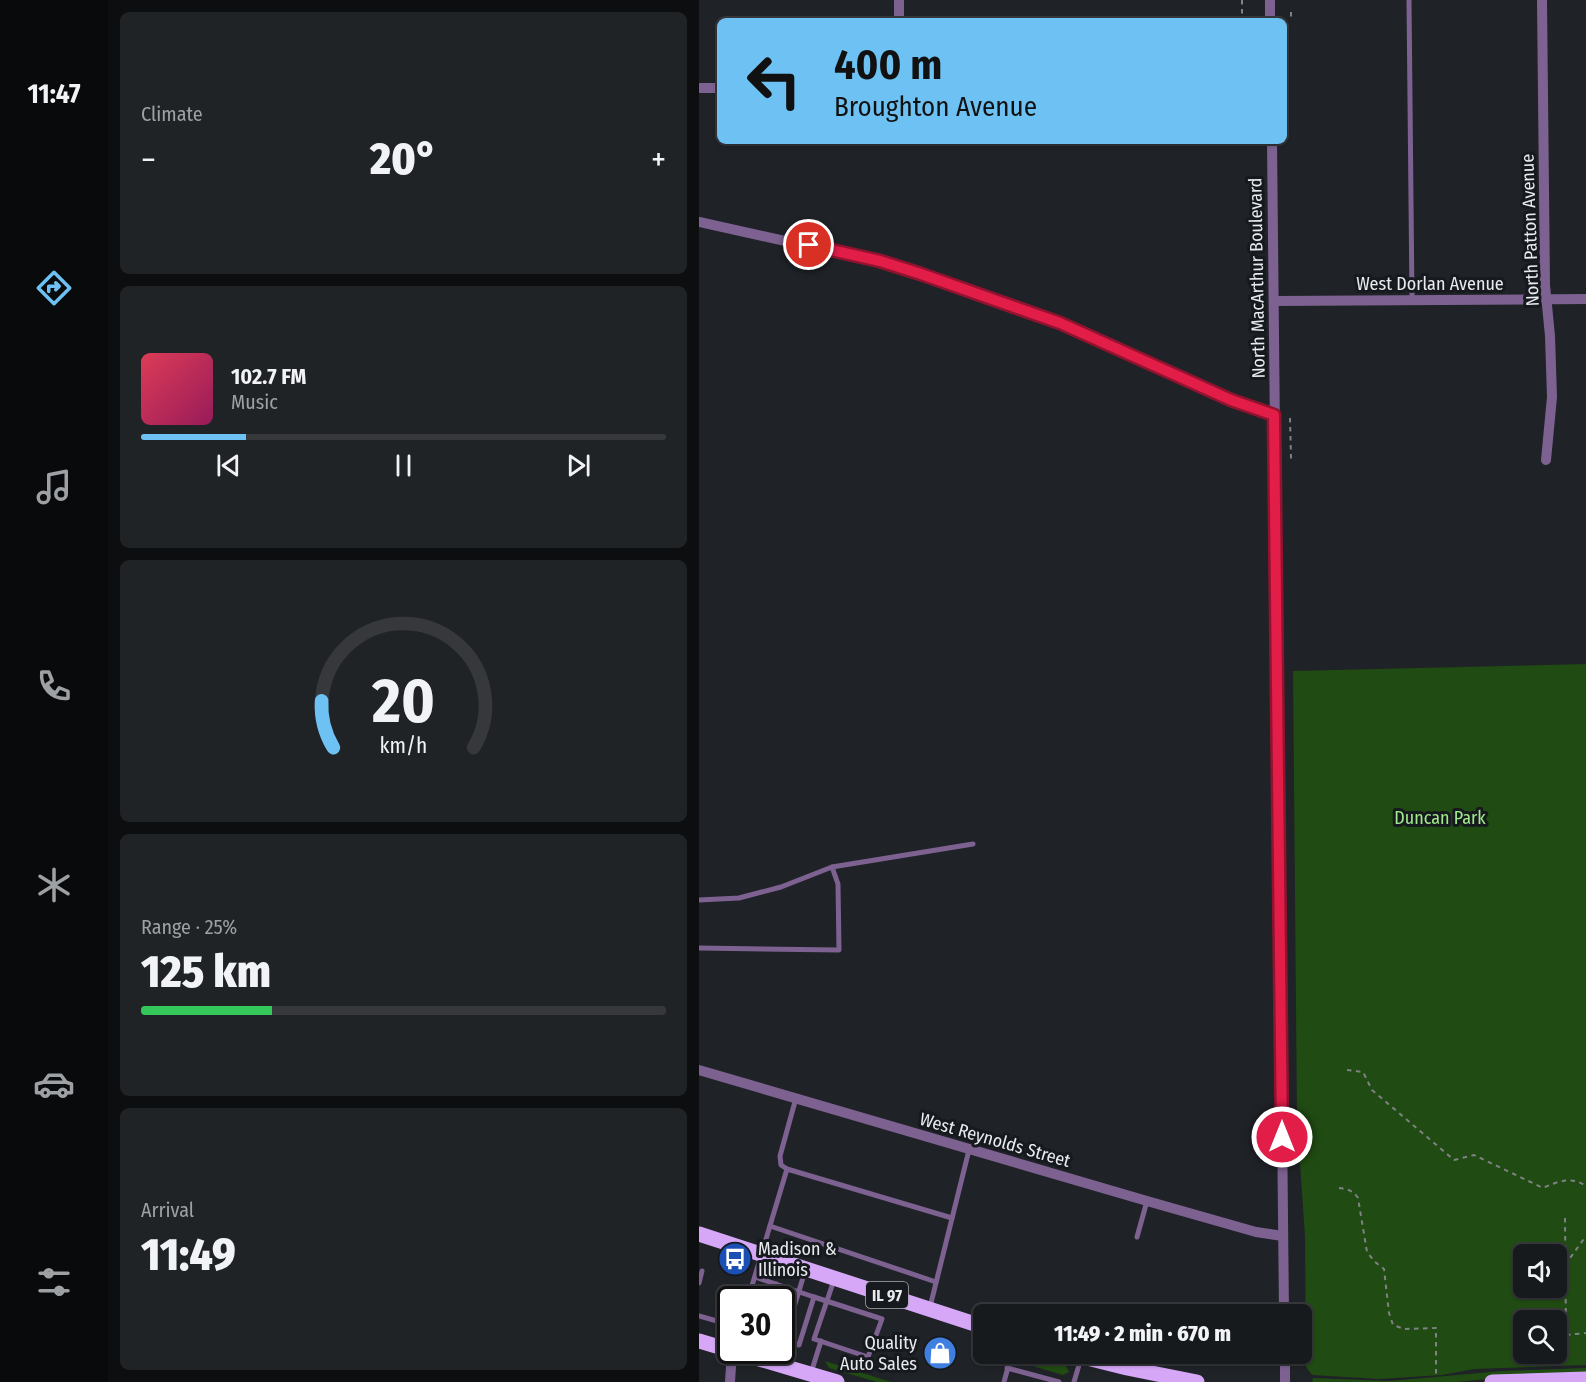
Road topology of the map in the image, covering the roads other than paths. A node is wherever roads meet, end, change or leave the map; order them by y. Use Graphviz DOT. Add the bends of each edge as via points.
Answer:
graph roads {
  1 [pos="899,0"];
  2 [pos="1270,0"];
  3 [pos="1409,0"];
  4 [pos="1542,0"];
  5 [pos="899,18"];
  6 [pos="1270,18"];
  7 [pos="699,88"];
  8 [pos="717,88"];
  9 [pos="1272,144"];
  10 [pos="699,222"];
  11 [pos="1548,299"];
  12 [pos="1586,299"];
  13 [pos="1412,300"];
  14 [pos="1273,301"];
  15 [pos="1274,415"];
  16 [pos="1546,460"];
  17 [pos="973,844"];
  18 [pos="832,867"];
  19 [pos="699,900"];
  20 [pos="699,948"];
  21 [pos="699,1070"];
  22 [pos="796,1098"];
  23 [pos="969,1150"];
  24 [pos="787,1168"];
  25 [pos="1147,1201"];
  26 [pos="952,1218"];
  27 [pos="770,1226"];
  28 [pos="699,1234"];
  29 [pos="1283,1236"];
  30 [pos="1137,1237"];
  31 [pos="762,1254"];
  32 [pos="806,1269"];
  33 [pos="702,1271"];
  34 [pos="755,1277"];
  35 [pos="835,1278"];
  36 [pos="699,1282"];
  37 [pos="936,1282"];
  38 [pos="776,1284"];
  39 [pos="752,1286"];
  40 [pos="799,1291"];
  41 [pos="814,1296"];
  42 [pos="826,1300"];
  43 [pos="795,1304"];
  44 [pos="1284,1304"];
  45 [pos="929,1309"];
  46 [pos="699,1316"];
  47 [pos="717,1321"];
  48 [pos="973,1323"];
  49 [pos="699,1341"];
  50 [pos="821,1341"];
  51 [pos="717,1346"];
  52 [pos="795,1346"];
  53 [pos="795,1361"];
  54 [pos="731,1364"];
  55 [pos="1008,1364"];
  56 [pos="1074,1364"];
  57 [pos="1111,1364"];
  58 [pos="1285,1364"];
  59 [pos="1007,1368"];
  60 [pos="1127,1368"];
  61 [pos="811,1374"];
  62 [pos="1586,1379"];
  63 [pos="730,1382"];
  64 [pos="837,1382"];
  65 [pos="1004,1382"];
  66 [pos="1059,1382"];
  67 [pos="1074,1382"];
  68 [pos="1152,1382"];
  69 [pos="1197,1382"];
  70 [pos="1285,1382"];
  71 [pos="1492,1382"];
  1 -- 5 [label="street"];
  2 -- 6 [label="street"];
  3 -- 13 [label="lane"];
  4 -- 11 [label="street, North Patton Avenue"];
  7 -- 8 [label="street"];
  9 -- 14 [label="street, North MacArthur Boulevard"];
  10 -- 15 [label="street" via="880,261 942,281 1060,323 1231,400"];
  11 -- 12 [label="street, West Dorlan Avenue"];
  11 -- 13 [label="street, West Dorlan Avenue"];
  11 -- 16 [label="street, North Patton Avenue" via="1552,397"];
  13 -- 14 [label="street, West Dorlan Avenue"];
  14 -- 15 [label="street, North MacArthur Boulevard"];
  15 -- 29 [label="street, North MacArthur Boulevard"];
  17 -- 18 [label="lane"];
  18 -- 19 [label="lane" via="739,898"];
  18 -- 20 [label="lane" via="838,884 839,950"];
  21 -- 22 [label="street, West Reynolds Street"];
  22 -- 23 [label="street, West Reynolds Street"];
  22 -- 24 [label="lane" via="780,1156 781,1165"];
  23 -- 25 [label="street, West Reynolds Street"];
  23 -- 26 [label="lane"];
  24 -- 26 [label="lane"];
  24 -- 27 [label="lane"];
  25 -- 29 [label="street, West Reynolds Street"];
  25 -- 30 [label="lane"];
  26 -- 37 [label="lane"];
  27 -- 31 [label="lane"];
  27 -- 37 [label="lane"];
  28 -- 31 [label="main road, IL 97"];
  29 -- 44 [label="street, North MacArthur Boulevard"];
  31 -- 32 [label="main road, IL 97"];
  31 -- 34 [label="lane"];
  32 -- 35 [label="main road, IL 97"];
  32 -- 40 [label="lane"];
  33 -- 36 [label="lane"];
  34 -- 38 [label="lane"];
  34 -- 39 [label="lane"];
  35 -- 42 [label="lane"];
  35 -- 45 [label="main road, IL 97"];
  37 -- 45 [label="lane"];
  38 -- 40 [label="lane"];
  40 -- 41 [label="lane"];
  40 -- 43 [label="lane"];
  41 -- 42 [label="lane"];
  41 -- 52 [label="lane" via="799,1345"];
  42 -- 50 [label="lane" via="814,1339"];
  42 -- 50 [label="lane" via="882,1319 868,1357"];
  45 -- 48 [label="main road, IL 97"];
  46 -- 47 [label="lane"];
  49 -- 51 [label="main road"];
  50 -- 61 [label="lane"];
  53 -- 61 [label="main road"];
  54 -- 63 [label="street"];
  55 -- 59 [label="lane"];
  56 -- 67 [label="lane"];
  57 -- 60 [label="main road"];
  58 -- 70 [label="street"];
  59 -- 65 [label="lane"];
  59 -- 66 [label="lane"];
  60 -- 68 [label="main road"];
  60 -- 69 [label="main road"];
  61 -- 64 [label="main road"];
  62 -- 71 [label="main road"];
}
